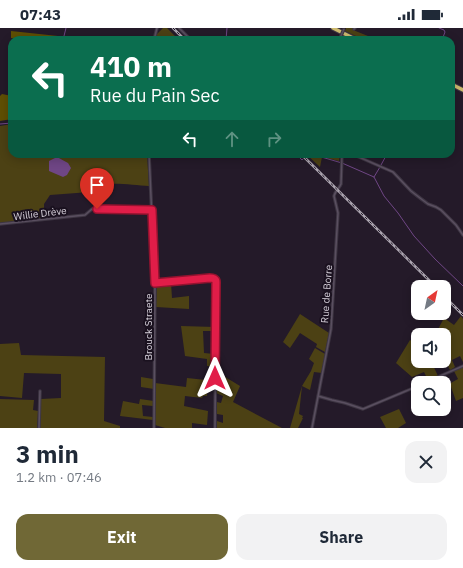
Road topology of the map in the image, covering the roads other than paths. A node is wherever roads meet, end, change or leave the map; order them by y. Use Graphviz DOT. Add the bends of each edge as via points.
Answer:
graph roads {
  1 [pos="179,28"];
  2 [pos="329,28"];
  3 [pos="334,28"];
  4 [pos="187,36"];
  5 [pos="344,36"];
  6 [pos="349,36"];
  7 [pos="149,158"];
  8 [pos="342,158"];
  9 [pos="361,158"];
  10 [pos="152,210"];
  11 [pos="0,224"];
  12 [pos="463,235"];
  13 [pos="155,283"];
  14 [pos="463,366"];
  15 [pos="440,376"];
  16 [pos="411,389"];
  17 [pos="40,391"];
  18 [pos="318,396"];
  19 [pos="39,428"];
  20 [pos="154,428"];
  21 [pos="215,428"];
  22 [pos="312,428"];
  1 -- 4 [label="street"];
  2 -- 5 [label="highway"];
  3 -- 6 [label="highway"];
  7 -- 10 [label="street, Brouck Straete"];
  8 -- 18 [label="street, Rue de Borre" via="341,185 334,193 338,213 331,328"];
  9 -- 12 [label="street" via="393,172 411,191 441,210"];
  10 -- 11 [label="street, Willie Drève" via="92,209 86,215"];
  10 -- 13 [label="street, Brouck Straete"];
  13 -- 20 [label="street, Brouck Straete"];
  13 -- 21 [label="street" via="210,278 216,280"];
  14 -- 15 [label="street"];
  16 -- 18 [label="street" via="364,409"];
  17 -- 19 [label="street"];
  18 -- 22 [label="street, Rue de Borre"];
}
